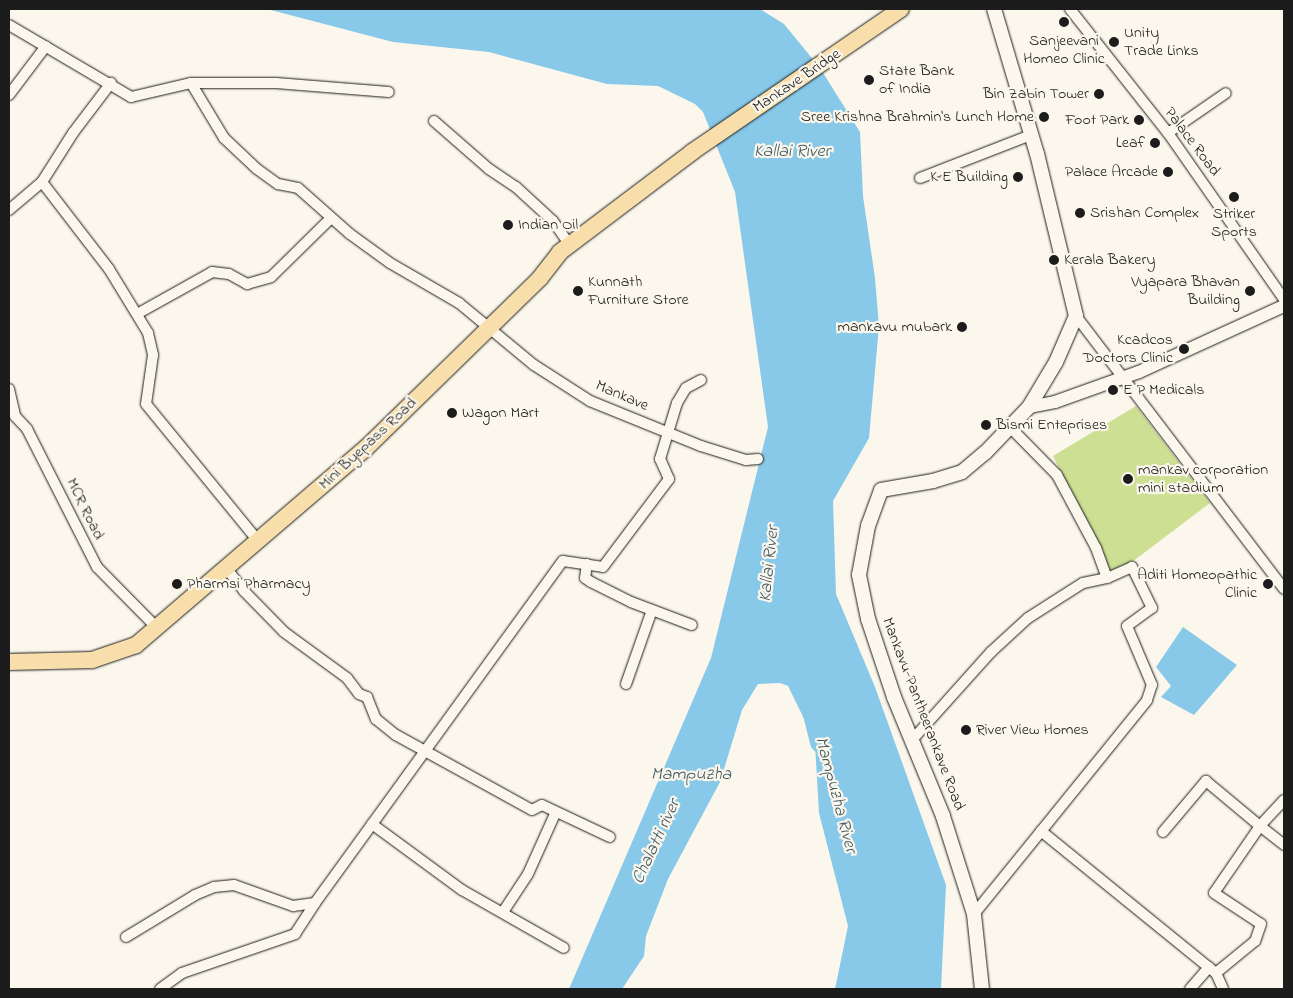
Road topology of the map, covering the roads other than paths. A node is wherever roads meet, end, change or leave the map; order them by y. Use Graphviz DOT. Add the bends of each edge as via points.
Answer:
graph roads {
  1 [pos="902,9"];
  2 [pos="994,9"];
  3 [pos="1070,9"];
  4 [pos="9,24"];
  5 [pos="46,46"];
  6 [pos="111,84"];
  7 [pos="192,84"];
  8 [pos="389,92"];
  9 [pos="1226,93"];
  10 [pos="9,95"];
  11 [pos="434,121"];
  12 [pos="1168,133"];
  13 [pos="1031,135"];
  14 [pos="692,152"];
  15 [pos="920,178"];
  16 [pos="42,182"];
  17 [pos="9,210"];
  18 [pos="331,218"];
  19 [pos="570,245"];
  20 [pos="1284,298"];
  21 [pos="1284,306"];
  22 [pos="137,314"];
  23 [pos="1076,316"];
  24 [pos="488,329"];
  25 [pos="1121,378"];
  26 [pos="700,380"];
  27 [pos="9,389"];
  28 [pos="1029,407"];
  29 [pos="1010,427"];
  30 [pos="668,432"];
  31 [pos="758,459"];
  32 [pos="259,542"];
  33 [pos="587,564"];
  34 [pos="227,569"];
  35 [pos="1108,578"];
  36 [pos="1284,589"];
  37 [pos="652,610"];
  38 [pos="692,625"];
  39 [pos="157,628"];
  40 [pos="9,662"];
  41 [pos="626,684"];
  42 [pos="912,740"];
  43 [pos="424,752"];
  44 [pos="1284,800"];
  45 [pos="555,814"];
  46 [pos="372,824"];
  47 [pos="1260,826"];
  48 [pos="1041,831"];
  49 [pos="1163,832"];
  50 [pos="610,837"];
  51 [pos="1284,845"];
  52 [pos="314,903"];
  53 [pos="503,912"];
  54 [pos="974,914"];
  55 [pos="126,937"];
  56 [pos="564,948"];
  57 [pos="1213,970"];
  58 [pos="160,989"];
  59 [pos="982,989"];
  60 [pos="1190,989"];
  61 [pos="1223,989"];
  1 -- 14 [label="main road, Mankave Bridge"];
  2 -- 13 [label="main road"];
  3 -- 12 [label="street, Palace Road"];
  4 -- 5 [label="street"];
  5 -- 6 [label="street"];
  5 -- 10 [label="street"];
  6 -- 7 [label="street" via="131,97"];
  6 -- 16 [label="street" via="73,133"];
  7 -- 8 [label="street" via="276,83"];
  7 -- 18 [label="street, Mankave" via="224,138 278,184 298,188"];
  9 -- 12 [label="street"];
  11 -- 19 [label="street" via="553,221"];
  12 -- 20 [label="street, Palace Road"];
  13 -- 15 [label="street"];
  13 -- 23 [label="main road"];
  14 -- 19 [label="main road, Mini Byepass Road"];
  16 -- 17 [label="street"];
  16 -- 22 [label="street" via="109,269"];
  18 -- 22 [label="street" via="271,276 246,284 229,274 212,272"];
  18 -- 24 [label="street, Mankave" via="390,263 459,303"];
  19 -- 24 [label="main road, Mini Byepass Road"];
  21 -- 25 [label="street"];
  22 -- 32 [label="street" via="148,333 153,355 146,404"];
  23 -- 25 [label="street"];
  23 -- 28 [label="main road, Mankavu-Pantheerankave Road" via="1056,362"];
  24 -- 30 [label="street, Mankave" via="534,365 590,401"];
  24 -- 32 [label="main road, Mini Byepass Road" via="365,449"];
  25 -- 28 [label="street" via="1055,402"];
  25 -- 36 [label="street"];
  26 -- 30 [label="street" via="686,388 677,403"];
  27 -- 39 [label="street, MCR Road" via="15,416 28,428 97,567"];
  28 -- 29 [label="main road, Mankavu-Pantheerankave Road"];
  29 -- 35 [label="street" via="1057,475 1096,548"];
  29 -- 42 [label="main road, Mankavu-Pantheerankave Road" via="962,472 881,490 868,526 859,575 868,619"];
  30 -- 31 [label="street, Mankave" via="746,460"];
  30 -- 33 [label="street" via="660,459 669,479 603,567"];
  32 -- 34 [label="main road, Mini Byepass Road"];
  33 -- 37 [label="street" via="585,578"];
  33 -- 43 [label="street" via="564,561"];
  34 -- 39 [label="main road, Mini Byepass Road"];
  34 -- 43 [label="street" via="264,614 347,678 359,694 368,697 376,719"];
  35 -- 42 [label="street" via="1083,583 1028,618 991,652"];
  35 -- 48 [label="street" via="1132,567 1152,608 1128,626 1152,685 1148,700"];
  37 -- 38 [label="street"];
  37 -- 41 [label="street"];
  39 -- 40 [label="main road, Mini Byepass Road" via="136,645 92,660"];
  42 -- 54 [label="main road, Mankavu-Pantheerankave Road" via="943,816"];
  43 -- 45 [label="street" via="532,810 542,805"];
  43 -- 46 [label="street"];
  44 -- 47 [label="street"];
  45 -- 50 [label="street"];
  45 -- 53 [label="street" via="532,866"];
  46 -- 52 [label="street"];
  46 -- 53 [label="street" via="444,878"];
  47 -- 49 [label="street" via="1206,780"];
  47 -- 51 [label="street"];
  47 -- 57 [label="street" via="1214,893 1261,924 1254,941"];
  48 -- 54 [label="street"];
  48 -- 57 [label="street"];
  52 -- 55 [label="street" via="293,906 234,885 214,887"];
  52 -- 58 [label="street" via="295,934 182,974"];
  53 -- 56 [label="street"];
  54 -- 59 [label="main road, Mankavu-Pantheerankave Road"];
  57 -- 60 [label="street"];
  57 -- 61 [label="street"];
}
